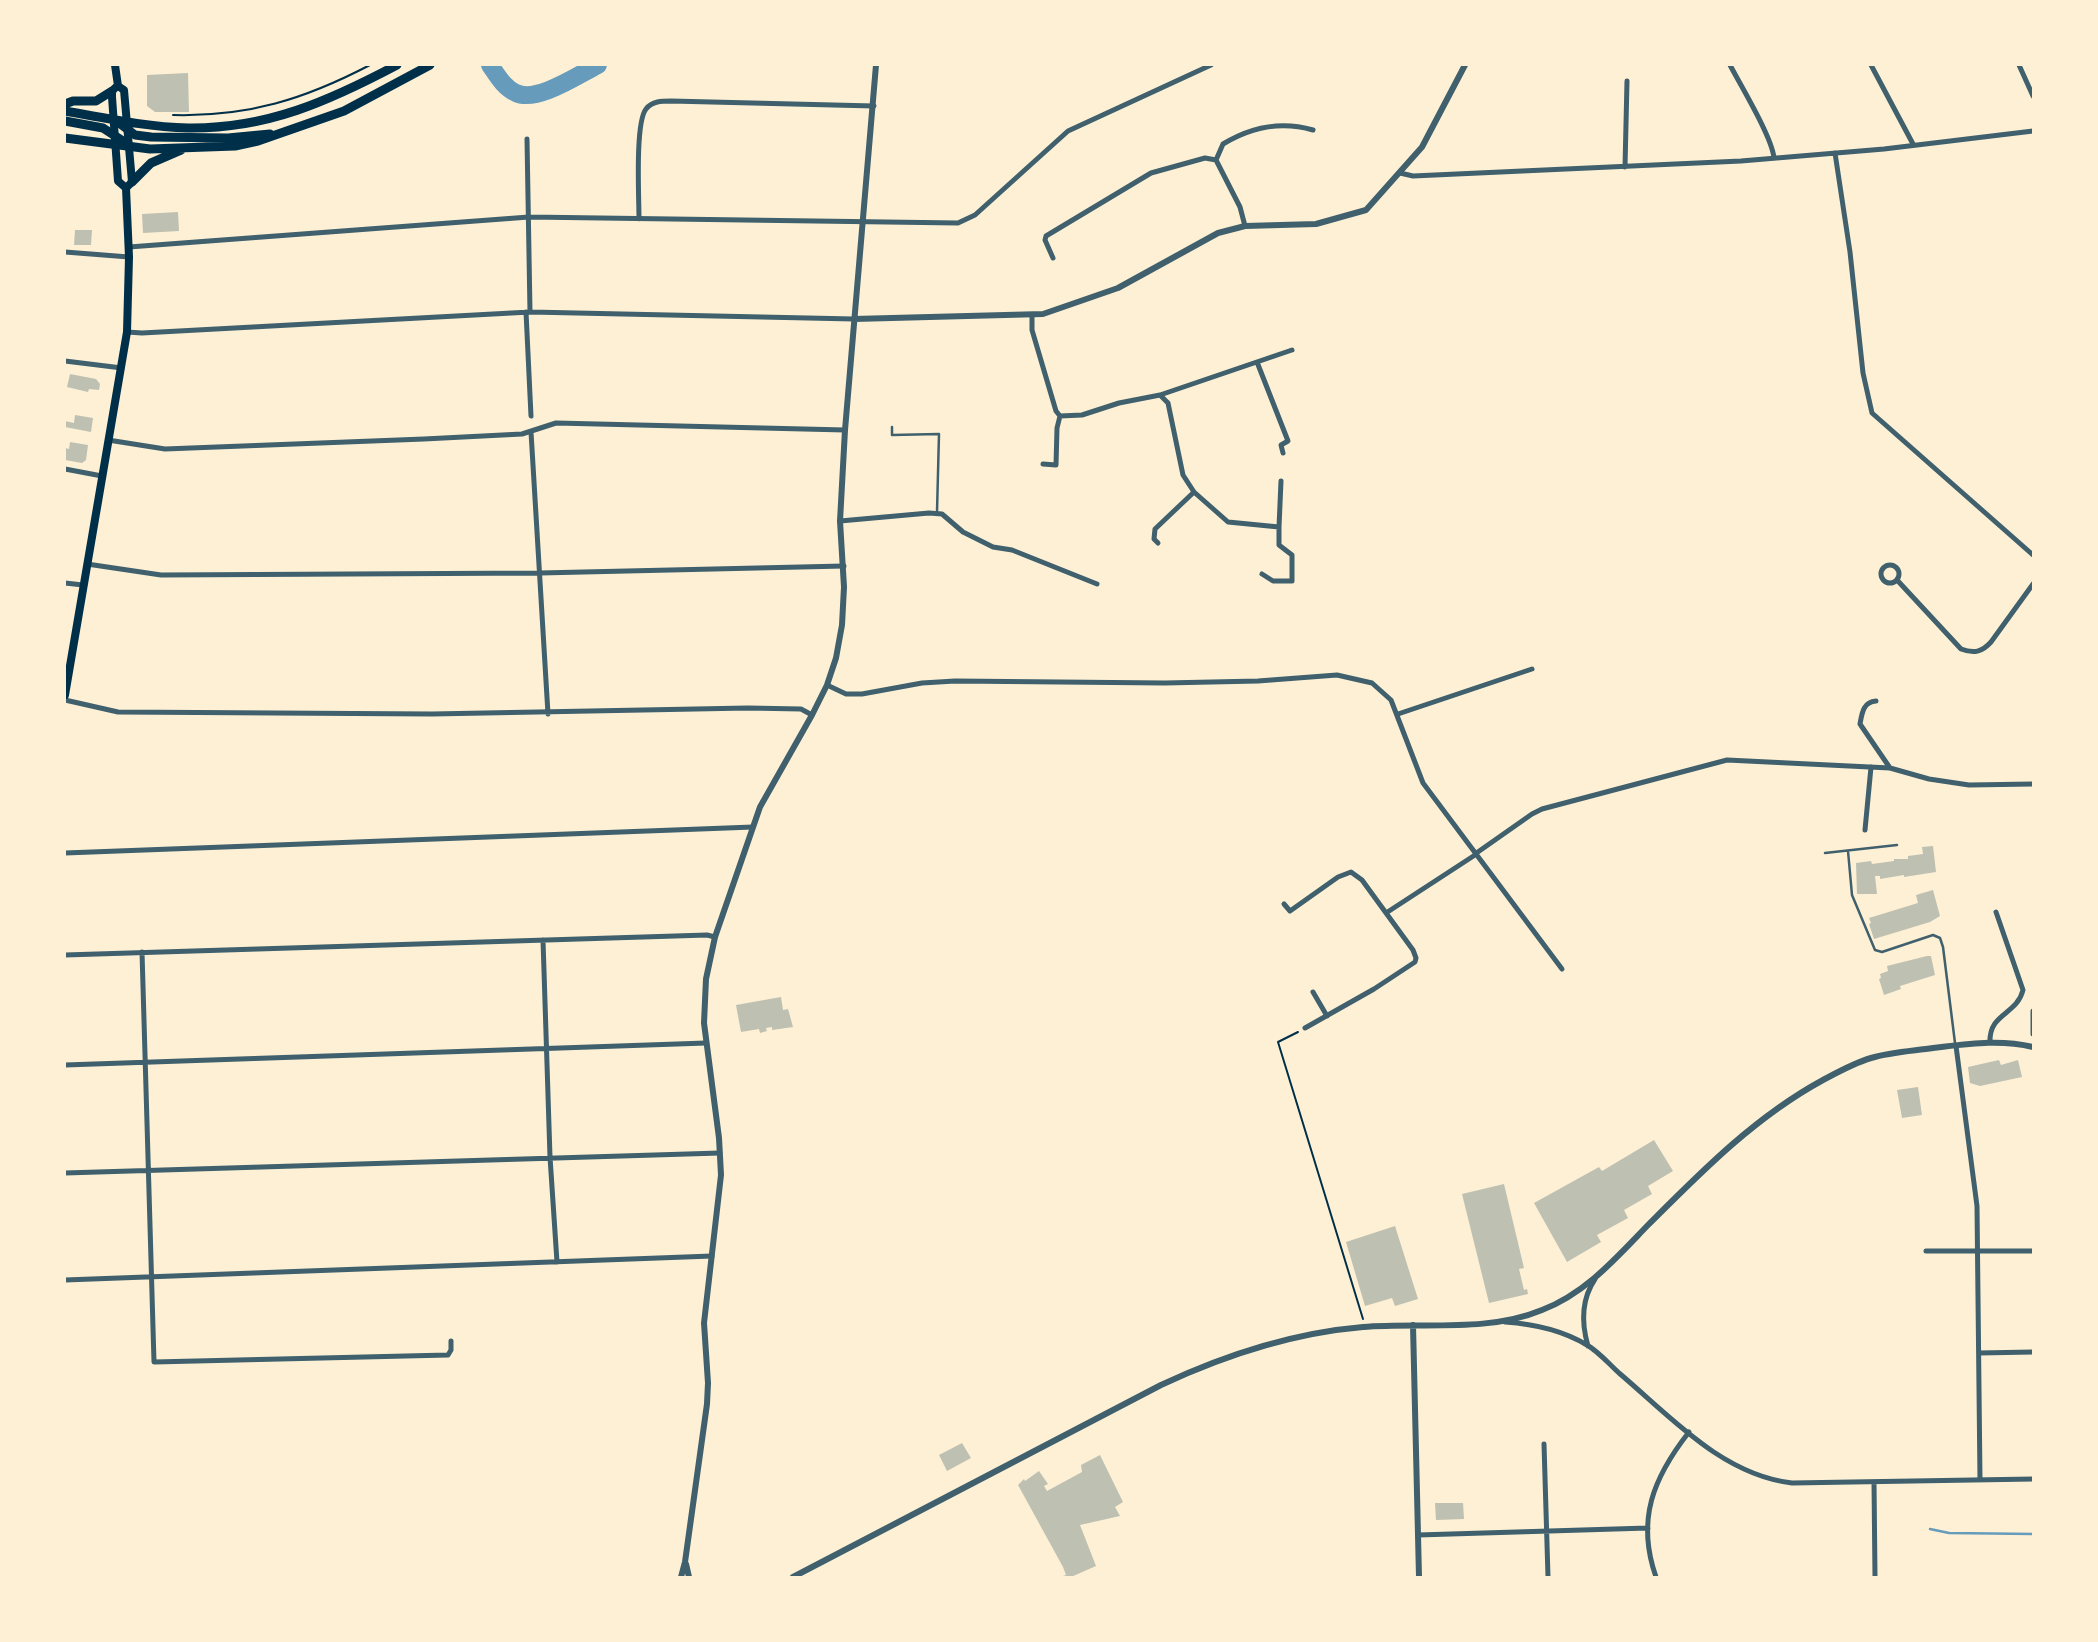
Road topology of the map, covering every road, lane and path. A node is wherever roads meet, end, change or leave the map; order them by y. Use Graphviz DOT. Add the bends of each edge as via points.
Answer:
graph roads {
  1 [pos="115,65"];
  2 [pos="370,65"];
  3 [pos="397,65"];
  4 [pos="430,65"];
  5 [pos="876,65"];
  6 [pos="1212,65"];
  7 [pos="1465,65"];
  8 [pos="1730,65"];
  9 [pos="1871,65"];
  10 [pos="2019,65"];
  11 [pos="1627,81"];
  12 [pos="115,88"];
  13 [pos="2033,96"];
  14 [pos="65,104"];
  15 [pos="874,106"];
  16 [pos="65,111"];
  17 [pos="173,115"];
  18 [pos="113,118"];
  19 [pos="65,121"];
  20 [pos="127,125"];
  21 [pos="1313,130"];
  22 [pos="2033,131"];
  23 [pos="114,133"];
  24 [pos="279,134"];
  25 [pos="65,138"];
  26 [pos="527,139"];
  27 [pos="1913,144"];
  28 [pos="116,145"];
  29 [pos="130,146"];
  30 [pos="183,149"];
  31 [pos="1218,151"];
  32 [pos="1835,153"];
  33 [pos="1205,158"];
  34 [pos="1774,158"];
  35 [pos="1216,160"];
  36 [pos="1625,167"];
  37 [pos="1400,173"];
  38 [pos="129,185"];
  39 [pos="529,217"];
  40 [pos="639,219"];
  41 [pos="863,223"];
  42 [pos="1245,226"];
  43 [pos="129,247"];
  44 [pos="65,252"];
  45 [pos="129,257"];
  46 [pos="1053,258"];
  47 [pos="528,312"];
  48 [pos="1032,316"];
  49 [pos="854,319"];
  50 [pos="127,332"];
  51 [pos="1292,350"];
  52 [pos="65,361"];
  53 [pos="1257,362"];
  54 [pos="122,368"];
  55 [pos="1160,395"];
  56 [pos="531,416"];
  57 [pos="1060,416"];
  58 [pos="892,427"];
  59 [pos="845,430"];
  60 [pos="531,432"];
  61 [pos="108,440"];
  62 [pos="1283,453"];
  63 [pos="1043,464"];
  64 [pos="65,469"];
  65 [pos="102,476"];
  66 [pos="1281,481"];
  67 [pos="1194,492"];
  68 [pos="937,513"];
  69 [pos="840,521"];
  70 [pos="1279,527"];
  71 [pos="1158,543"];
  72 [pos="2033,555"];
  73 [pos="87,565"];
  74 [pos="844,566"];
  75 [pos="540,573"];
  76 [pos="1262,574"];
  77 [pos="1897,580"];
  78 [pos="65,583"];
  79 [pos="1097,584"];
  80 [pos="2033,584"];
  81 [pos="83,585"];
  82 [pos="1532,669"];
  83 [pos="827,685"];
  84 [pos="65,697"];
  85 [pos="1876,701"];
  86 [pos="548,714"];
  87 [pos="1398,714"];
  88 [pos="812,715"];
  89 [pos="1871,766"];
  90 [pos="1890,768"];
  91 [pos="2033,784"];
  92 [pos="752,827"];
  93 [pos="1865,830"];
  94 [pos="1898,845"];
  95 [pos="1848,851"];
  96 [pos="65,853"];
  97 [pos="1825,853"];
  98 [pos="1475,854"];
  99 [pos="1284,904"];
  100 [pos="1996,912"];
  101 [pos="1386,913"];
  102 [pos="715,937"];
  103 [pos="543,940"];
  104 [pos="142,953"];
  105 [pos="65,955"];
  106 [pos="1562,969"];
  107 [pos="2031,989"];
  108 [pos="2023,990"];
  109 [pos="1312,992"];
  110 [pos="2033,1011"];
  111 [pos="1327,1016"];
  112 [pos="1305,1028"];
  113 [pos="2033,1034"];
  114 [pos="1990,1042"];
  115 [pos="706,1043"];
  116 [pos="1956,1046"];
  117 [pos="2033,1047"];
  118 [pos="546,1048"];
  119 [pos="145,1062"];
  120 [pos="65,1065"];
  121 [pos="720,1153"];
  122 [pos="550,1157"];
  123 [pos="149,1170"];
  124 [pos="65,1173"];
  125 [pos="1926,1251"];
  126 [pos="1978,1251"];
  127 [pos="2033,1251"];
  128 [pos="712,1256"];
  129 [pos="557,1262"];
  130 [pos="151,1277"];
  131 [pos="1596,1278"];
  132 [pos="65,1280"];
  133 [pos="1491,1322"];
  134 [pos="1413,1325"];
  135 [pos="1364,1327"];
  136 [pos="451,1341"];
  137 [pos="1588,1346"];
  138 [pos="2033,1352"];
  139 [pos="1979,1353"];
  140 [pos="1689,1432"];
  141 [pos="1544,1444"];
  142 [pos="2033,1479"];
  143 [pos="1980,1480"];
  144 [pos="1874,1482"];
  145 [pos="1648,1528"];
  146 [pos="1547,1531"];
  147 [pos="1418,1535"];
  148 [pos="685,1562"];
  149 [pos="681,1577"];
  150 [pos="690,1577"];
  151 [pos="793,1577"];
  152 [pos="1419,1577"];
  153 [pos="1548,1577"];
  154 [pos="1656,1577"];
  155 [pos="1875,1577"];
  1 -- 12 [label="main road"];
  2 -- 17 [label="path" via="295,99 249,111"];
  3 -- 20 [label="highway" via="299,112 251,123 186,128"];
  4 -- 24 [label="highway" via="344,111"];
  5 -- 15 [label="street"];
  6 -- 41 [label="street" via="1068,131 962,222"];
  7 -- 37 [label="street" via="1422,147"];
  8 -- 34 [label="street"];
  9 -- 27 [label="street"];
  10 -- 13 [label="street"];
  11 -- 36 [label="street"];
  12 -- 14 [label="highway" via="96,101"];
  12 -- 18 [label="main road"];
  12 -- 20 [label="main road" via="124,90"];
  15 -- 40 [label="street" via="652,103 640,125"];
  15 -- 41 [label="street"];
  16 -- 18 [label="highway"];
  18 -- 20 [label="highway"];
  18 -- 23 [label="main road"];
  19 -- 23 [label="highway"];
  20 -- 24 [label="highway" via="135,135 177,138"];
  20 -- 29 [label="main road"];
  21 -- 31 [label="street" via="1285,124 1255,130 1223,144"];
  22 -- 27 [label="street"];
  23 -- 28 [label="main road"];
  23 -- 29 [label="highway"];
  24 -- 30 [label="highway" via="235,146"];
  25 -- 28 [label="highway"];
  26 -- 39 [label="street"];
  27 -- 32 [label="street"];
  28 -- 29 [label="highway"];
  28 -- 38 [label="main road" via="118,181"];
  29 -- 30 [label="highway"];
  29 -- 38 [label="main road"];
  30 -- 38 [label="highway" via="151,163"];
  31 -- 33 [label="street"];
  31 -- 35 [label="street"];
  32 -- 34 [label="street"];
  32 -- 72 [label="street" via="1872,412"];
  33 -- 35 [label="street"];
  33 -- 46 [label="street" via="1151,173 1046,236"];
  34 -- 36 [label="street"];
  35 -- 42 [label="street"];
  36 -- 37 [label="street"];
  37 -- 42 [label="street" via="1366,209 1343,218 1316,224"];
  38 -- 43 [label="main road"];
  39 -- 40 [label="street"];
  39 -- 43 [label="street"];
  39 -- 47 [label="street"];
  40 -- 41 [label="street"];
  41 -- 49 [label="street"];
  42 -- 48 [label="street" via="1218,233 1118,288"];
  43 -- 45 [label="main road"];
  44 -- 45 [label="street"];
  45 -- 50 [label="main road"];
  47 -- 49 [label="street"];
  47 -- 50 [label="street"];
  47 -- 56 [label="street"];
  48 -- 49 [label="street"];
  48 -- 57 [label="street" via="1032,330"];
  49 -- 59 [label="street"];
  50 -- 54 [label="main road"];
  51 -- 53 [label="street"];
  52 -- 54 [label="street"];
  53 -- 55 [label="street"];
  53 -- 62 [label="street" via="1288,441 1281,445"];
  54 -- 61 [label="main road"];
  55 -- 57 [label="street" via="1082,415"];
  55 -- 67 [label="street" via="1168,403 1183,475"];
  57 -- 63 [label="street" via="1056,465"];
  58 -- 68 [label="lane" via="892,435 939,434"];
  59 -- 60 [label="street" via="555,423"];
  59 -- 69 [label="street"];
  60 -- 61 [label="street" via="165,449"];
  60 -- 75 [label="street"];
  61 -- 65 [label="main road"];
  64 -- 65 [label="street"];
  65 -- 73 [label="main road"];
  66 -- 70 [label="street"];
  67 -- 70 [label="street" via="1228,522"];
  67 -- 71 [label="street" via="1155,529"];
  68 -- 69 [label="street"];
  68 -- 79 [label="street" via="993,547 1012,550"];
  69 -- 74 [label="street"];
  70 -- 76 [label="street" via="1279,545 1292,555 1292,581 1273,581"];
  73 -- 75 [label="street" via="161,575"];
  73 -- 81 [label="main road"];
  74 -- 75 [label="street"];
  74 -- 83 [label="street" via="842,625"];
  75 -- 86 [label="street"];
  77 -- 80 [label="street" via="1961,649 1974,653 1991,642"];
  78 -- 81 [label="street"];
  81 -- 84 [label="main road"];
  82 -- 87 [label="street"];
  83 -- 87 [label="street" via="846,694 862,694 933,682 1165,683 1337,675 1364,679 1379,687"];
  83 -- 88 [label="street"];
  84 -- 86 [label="street" via="118,712"];
  85 -- 90 [label="street" via="1864,706 1860,724"];
  86 -- 88 [label="street" via="748,708 802,709"];
  87 -- 98 [label="street" via="1423,783"];
  88 -- 92 [label="street"];
  89 -- 90 [label="street"];
  89 -- 93 [label="street"];
  89 -- 98 [label="street" via="1721,760 1542,809"];
  90 -- 91 [label="street" via="1959,784"];
  92 -- 96 [label="street"];
  92 -- 102 [label="street"];
  94 -- 95 [label="lane"];
  95 -- 97 [label="lane"];
  95 -- 116 [label="lane" via="1852,895 1875,950 1882,952 1933,935 1940,938"];
  98 -- 101 [label="street"];
  98 -- 106 [label="street"];
  99 -- 101 [label="street" via="1290,911 1350,872 1362,880"];
  100 -- 108 [label="street"];
  101 -- 111 [label="street" via="1416,954 1415,962"];
  102 -- 103 [label="street"];
  102 -- 115 [label="street" via="704,992"];
  103 -- 104 [label="street"];
  103 -- 118 [label="street"];
  104 -- 105 [label="street"];
  104 -- 119 [label="street"];
  107 -- 108 [label="street"];
  108 -- 114 [label="street" via="2020,1003 1994,1023"];
  109 -- 111 [label="street"];
  110 -- 113 [label="street"];
  111 -- 112 [label="street"];
  112 -- 135 [label="path" via="1278,1042"];
  114 -- 116 [label="street"];
  114 -- 117 [label="street"];
  115 -- 118 [label="street"];
  115 -- 121 [label="street"];
  116 -- 126 [label="street" via="1977,1200"];
  116 -- 131 [label="street" via="1869,1058 1795,1096 1713,1161"];
  118 -- 119 [label="street"];
  118 -- 122 [label="street"];
  119 -- 120 [label="street"];
  119 -- 123 [label="street"];
  121 -- 122 [label="street"];
  121 -- 128 [label="street" via="721,1193"];
  122 -- 123 [label="street"];
  122 -- 129 [label="street"];
  123 -- 124 [label="street"];
  123 -- 130 [label="street"];
  125 -- 126 [label="street"];
  126 -- 127 [label="street"];
  126 -- 139 [label="street"];
  128 -- 129 [label="street"];
  128 -- 148 [label="street" via="704,1323 707,1404"];
  129 -- 130 [label="street"];
  130 -- 132 [label="street"];
  130 -- 136 [label="street" via="154,1362 448,1355"];
  131 -- 133 [label="street" via="1542,1310"];
  131 -- 137 [label="street" via="1584,1306"];
  133 -- 134 [label="street"];
  133 -- 137 [label="street" via="1541,1326"];
  134 -- 135 [label="street"];
  134 -- 147 [label="street"];
  135 -- 151 [label="street" via="1286,1340 1200,1366"];
  137 -- 140 [label="street"];
  138 -- 139 [label="street"];
  139 -- 143 [label="street"];
  140 -- 144 [label="street" via="1728,1461 1770,1479"];
  140 -- 145 [label="street" via="1660,1474"];
  141 -- 146 [label="street"];
  142 -- 143 [label="street"];
  143 -- 144 [label="street"];
  144 -- 155 [label="street"];
  145 -- 146 [label="street"];
  145 -- 154 [label="street"];
  146 -- 147 [label="street"];
  146 -- 153 [label="street"];
  147 -- 152 [label="street"];
  148 -- 149 [label="street"];
  148 -- 150 [label="street"];
}
